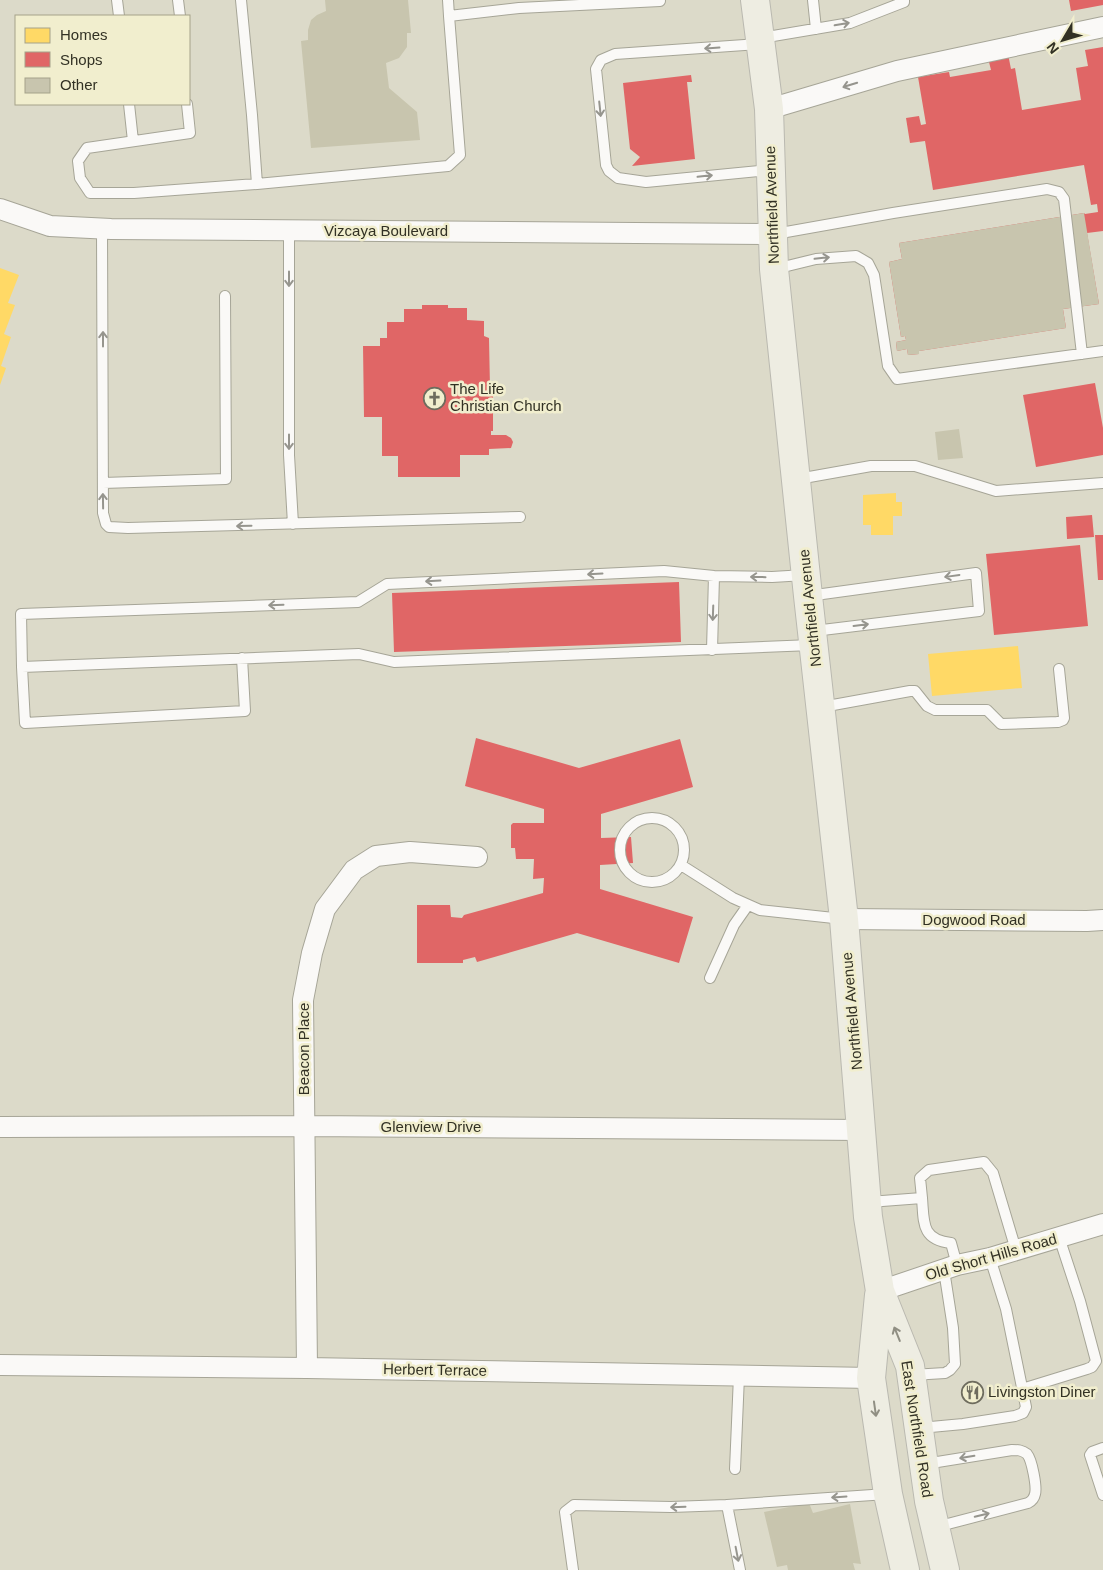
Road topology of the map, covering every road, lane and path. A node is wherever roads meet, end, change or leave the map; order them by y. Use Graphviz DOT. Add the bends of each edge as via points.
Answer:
graph roads {
  1 [pos="117,0"];
  2 [pos="178,0"];
  3 [pos="241,0"];
  4 [pos="448,0"];
  5 [pos="755,0"];
  6 [pos="813,0"];
  7 [pos="904,0"];
  8 [pos="660,1"];
  9 [pos="519,4"];
  10 [pos="119,15"];
  11 [pos="180,15"];
  12 [pos="449,16"];
  13 [pos="1103,27"];
  14 [pos="816,28"];
  15 [pos="760,41"];
  16 [pos="129,105"];
  17 [pos="188,105"];
  18 [pos="769,109"];
  19 [pos="133,141"];
  20 [pos="771,170"];
  21 [pos="257,184"];
  22 [pos="0,209"];
  23 [pos="102,229"];
  24 [pos="289,230"];
  25 [pos="774,234"];
  26 [pos="774,269"];
  27 [pos="225,296"];
  28 [pos="1103,351"];
  29 [pos="1082,354"];
  30 [pos="797,479"];
  31 [pos="103,483"];
  32 [pos="1103,483"];
  33 [pos="520,517"];
  34 [pos="292,524"];
  35 [pos="714,576"];
  36 [pos="807,585"];
  37 [pos="814,638"];
  38 [pos="712,650"];
  39 [pos="242,658"];
  40 [pos="22,667"];
  41 [pos="1059,669"];
  42 [pos="821,707"];
  43 [pos="477,857"];
  44 [pos="681,865"];
  45 [pos="748,905"];
  46 [pos="844,919"];
  47 [pos="1103,920"];
  48 [pos="710,978"];
  49 [pos="305,1126"];
  50 [pos="0,1127"];
  51 [pos="862,1130"];
  52 [pos="922,1198"];
  53 [pos="868,1209"];
  54 [pos="1102,1229"];
  55 [pos="1059,1237"];
  56 [pos="1016,1250"];
  57 [pos="990,1258"];
  58 [pos="951,1268"];
  59 [pos="880,1291"];
  60 [pos="0,1365"];
  61 [pos="307,1368"];
  62 [pos="911,1375"];
  63 [pos="738,1376"];
  64 [pos="871,1378"];
  65 [pos="1022,1389"];
  66 [pos="919,1428"];
  67 [pos="1103,1448"];
  68 [pos="924,1464"];
  69 [pos="735,1469"];
  70 [pos="888,1494"];
  71 [pos="1103,1495"];
  72 [pos="929,1501"];
  73 [pos="727,1505"];
  74 [pos="935,1527"];
  75 [pos="573,1570"];
  76 [pos="740,1570"];
  77 [pos="906,1570"];
  78 [pos="945,1570"];
  1 -- 10 [label="lane"];
  2 -- 11 [label="lane"];
  3 -- 21 [label="lane"];
  4 -- 12 [label="lane"];
  5 -- 15 [label="main road, Northfield Avenue"];
  6 -- 14 [label="lane"];
  14 -- 7 [label="lane, one-way" via="850,23"];
  8 -- 9 [label="lane"];
  9 -- 12 [label="lane"];
  12 -- 21 [label="lane" via="460,155 448,166"];
  13 -- 18 [label="street, one-way" via="897,71"];
  14 -- 15 [label="lane"];
  15 -- 18 [label="main road, Northfield Avenue"];
  15 -- 20 [label="lane, one-way" via="615,54 601,60 596,69 606,165 618,178 646,182"];
  16 -- 19 [label="lane"];
  17 -- 19 [label="lane" via="190,133"];
  18 -- 20 [label="main road, Northfield Avenue"];
  19 -- 21 [label="lane" via="87,148 82,153 78,160 80,178 90,193"];
  20 -- 25 [label="main road, Northfield Avenue"];
  22 -- 23 [label="street, Vizcaya Boulevard" via="50,226"];
  23 -- 24 [label="street, Vizcaya Boulevard"];
  31 -- 23 [label="lane, one-way"];
  24 -- 25 [label="street, Vizcaya Boulevard"];
  24 -- 34 [label="lane, one-way"];
  25 -- 26 [label="main road, Northfield Avenue"];
  25 -- 29 [label="lane" via="1047,189 1059,192 1064,199"];
  26 -- 29 [label="lane, one-way" via="816,259 856,256 868,263 874,275 888,366 897,379"];
  26 -- 30 [label="main road, Northfield Avenue"];
  27 -- 31 [label="lane" via="226,479"];
  28 -- 29 [label="lane"];
  30 -- 32 [label="lane" via="871,466 915,466 996,491"];
  30 -- 36 [label="main road, Northfield Avenue"];
  34 -- 31 [label="lane, one-way" via="110,527 103,513"];
  33 -- 34 [label="lane"];
  36 -- 35 [label="lane, one-way" via="772,577"];
  35 -- 38 [label="lane, one-way"];
  35 -- 40 [label="lane, one-way" via="664,571 387,584 358,602 20,614"];
  36 -- 37 [label="main road, Northfield Avenue"];
  37 -- 36 [label="lane, one-way" via="979,611 976,573"];
  37 -- 38 [label="lane"];
  37 -- 42 [label="main road, Northfield Avenue"];
  38 -- 39 [label="lane" via="394,662 359,654"];
  39 -- 40 [label="lane"];
  39 -- 40 [label="lane" via="245,711 25,723"];
  41 -- 42 [label="lane" via="1064,718 1058,722 1001,724 987,710 935,710 927,706 915,691"];
  42 -- 46 [label="main road, Northfield Avenue"];
  43 -- 49 [label="street, Beacon Place" via="410,852 376,856 354,870 325,909 303,1000"];
  44 -- 44 [label="lane" via="684,844 674,826 665,820 644,818 634,822 621,838 621,860 634,877 644,881 665,880"];
  44 -- 45 [label="lane"];
  45 -- 46 [label="lane" via="760,910"];
  45 -- 48 [label="lane" via="734,925"];
  46 -- 47 [label="street, Dogwood Road"];
  46 -- 51 [label="main road, Northfield Avenue"];
  49 -- 50 [label="street, Glenview Drive"];
  49 -- 51 [label="street, Glenview Drive"];
  49 -- 61 [label="street, Beacon Place"];
  51 -- 53 [label="main road, Northfield Avenue"];
  52 -- 53 [label="lane"];
  52 -- 56 [label="lane" via="920,1178 929,1170 984,1162 993,1173"];
  52 -- 58 [label="lane" via="924,1227 931,1236 952,1243"];
  53 -- 59 [label="main road, East Northfield Road"];
  54 -- 55 [label="street, Old Short Hills Road"];
  55 -- 56 [label="street, Old Short Hills Road"];
  55 -- 65 [label="lane" via="1096,1361 1087,1369"];
  56 -- 57 [label="street, Old Short Hills Road"];
  57 -- 58 [label="street, Old Short Hills Road"];
  57 -- 65 [label="lane" via="1006,1309"];
  58 -- 59 [label="street, Old Short Hills Road"];
  58 -- 62 [label="lane" via="955,1364 945,1373"];
  62 -- 59 [label="main road, East Northfield Road, one-way"];
  59 -- 64 [label="main road, East Northfield Road"];
  60 -- 61 [label="street, Herbert Terrace"];
  61 -- 63 [label="street, Herbert Terrace"];
  62 -- 66 [label="main road, East Northfield Road"];
  63 -- 64 [label="street, Herbert Terrace"];
  63 -- 69 [label="lane"];
  64 -- 70 [label="main road, East Northfield Road, one-way"];
  64 -- 72 [label="main road" via="896,1386 913,1488"];
  65 -- 66 [label="lane" via="1026,1407 1023,1413"];
  66 -- 68 [label="main road, East Northfield Road"];
  67 -- 71 [label="lane" via="1090,1455"];
  68 -- 72 [label="main road, East Northfield Road"];
  74 -- 68 [label="lane, one-way" via="1028,1503 1035,1496 1036,1484 1029,1457 1020,1450"];
  70 -- 73 [label="lane, one-way"];
  70 -- 77 [label="main road, East Northfield Road"];
  72 -- 74 [label="main road, East Northfield Road"];
  73 -- 75 [label="lane, one-way" via="574,1505 565,1512"];
  73 -- 76 [label="lane, one-way"];
  74 -- 78 [label="main road, East Northfield Road"];
}
